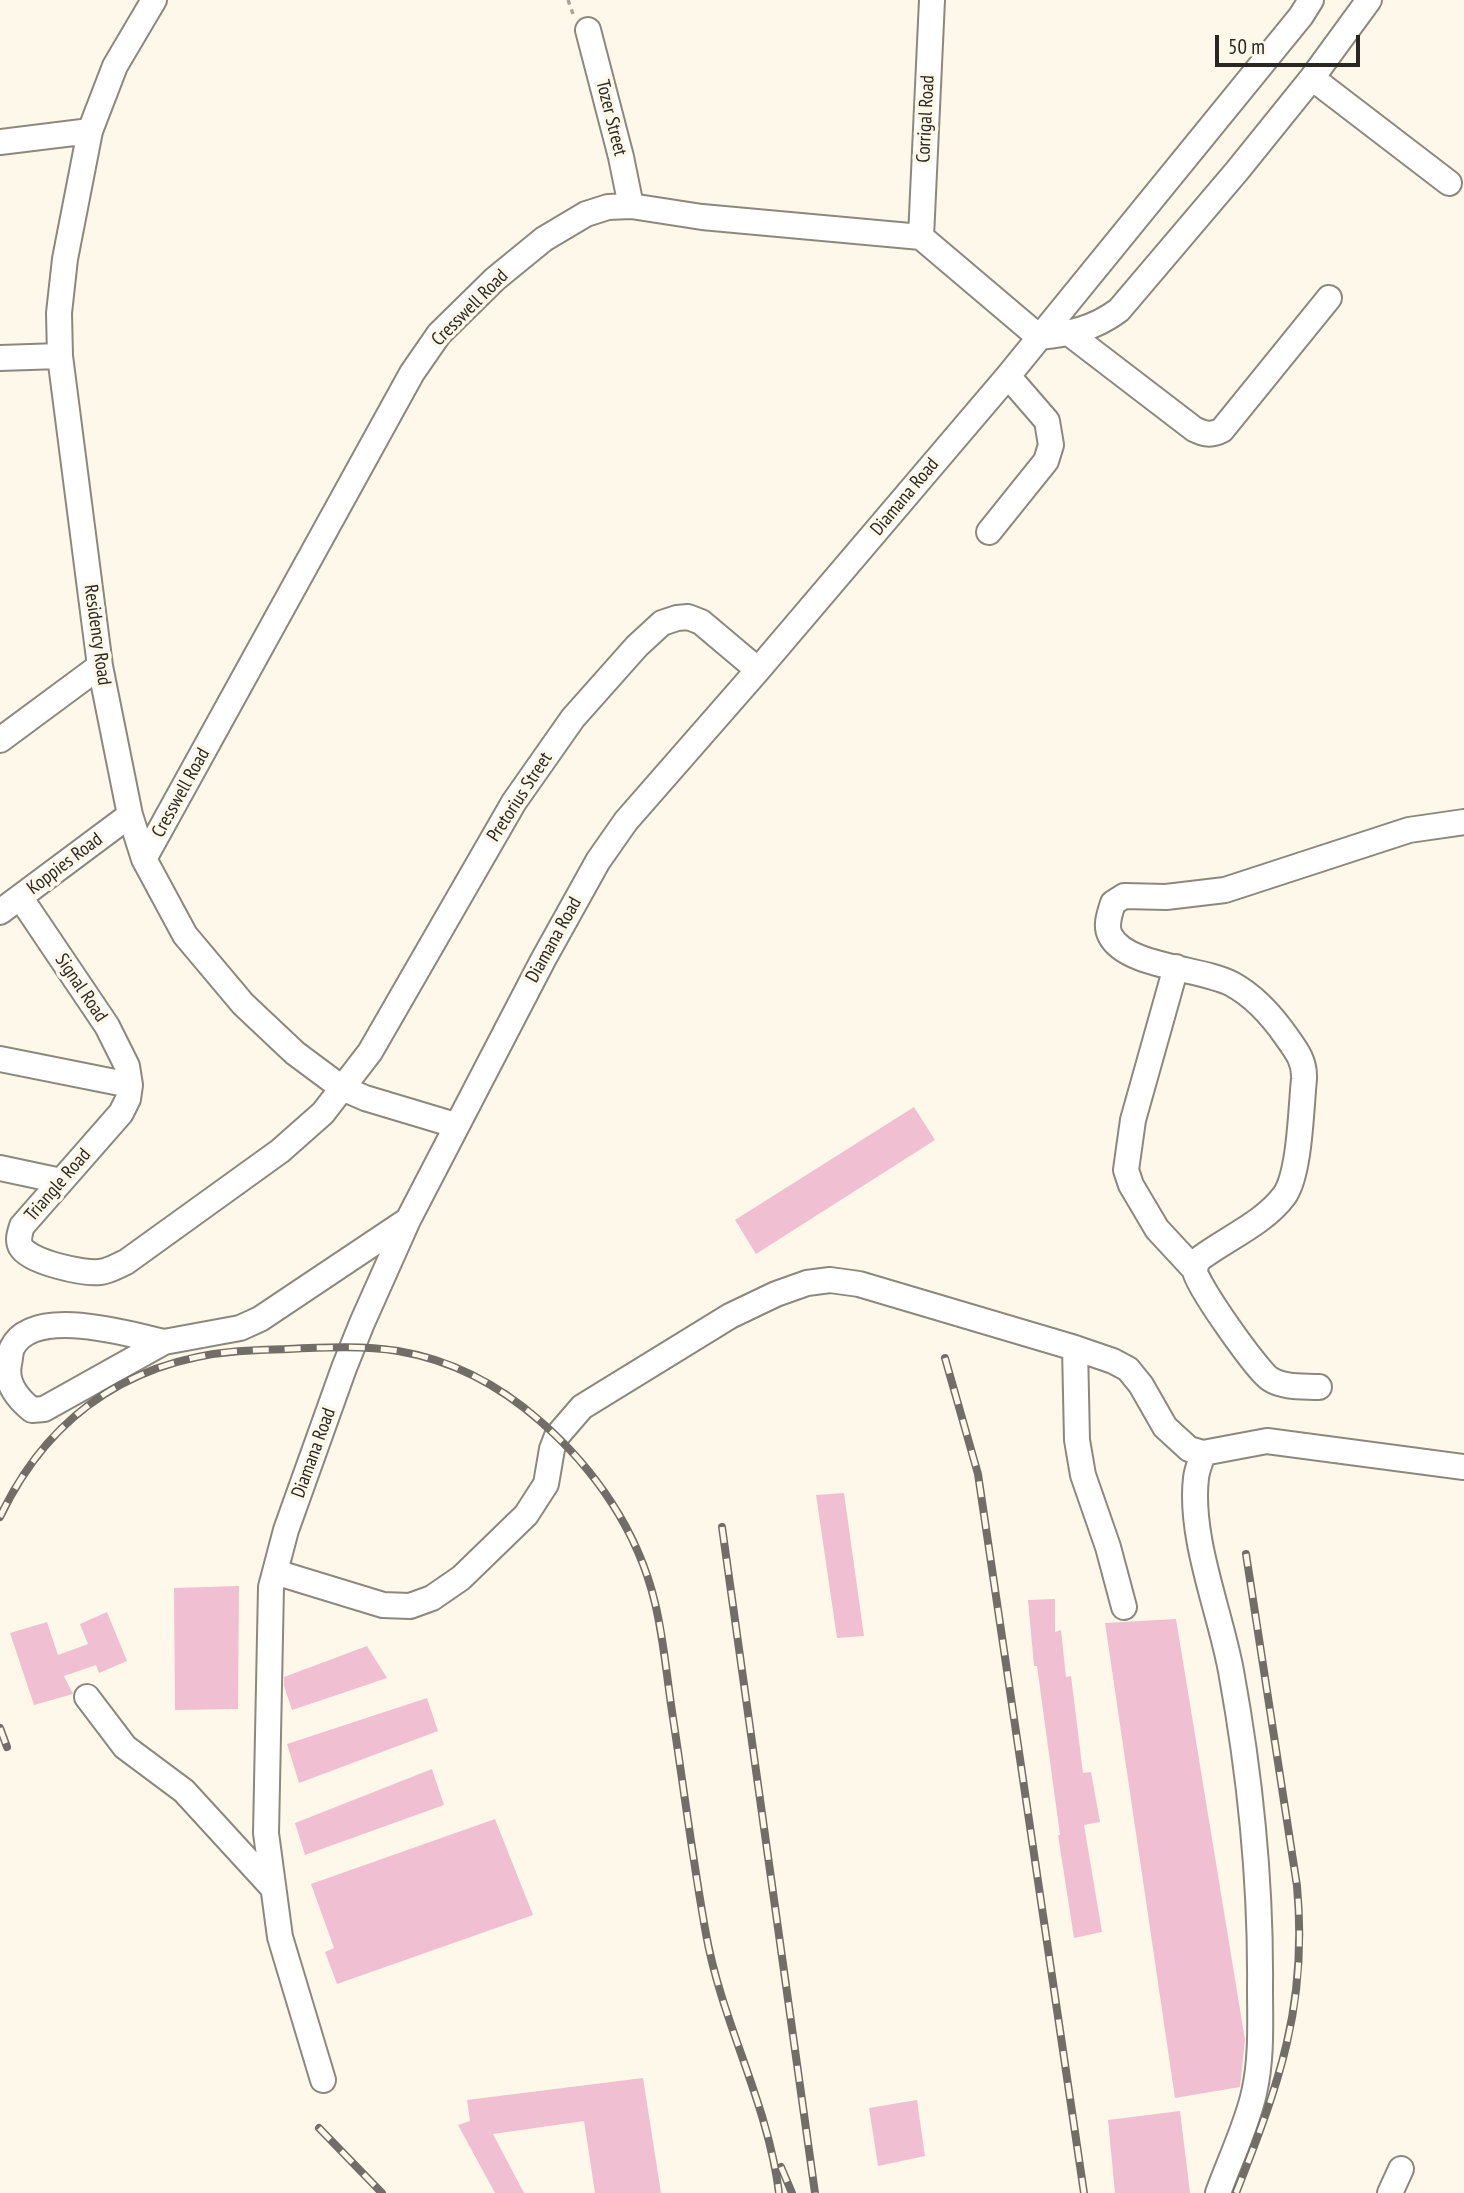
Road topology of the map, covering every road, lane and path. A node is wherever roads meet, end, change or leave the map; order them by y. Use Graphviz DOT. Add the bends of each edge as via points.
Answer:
graph roads {
  1 [pos="154,0"];
  2 [pos="932,0"];
  3 [pos="1311,0"];
  4 [pos="1369,0"];
  5 [pos="588,30"];
  6 [pos="1312,78"];
  7 [pos="90,131"];
  8 [pos="0,142"];
  9 [pos="1449,183"];
  10 [pos="631,206"];
  11 [pos="921,237"];
  12 [pos="1329,298"];
  13 [pos="1070,334"];
  14 [pos="1039,337"];
  15 [pos="60,356"];
  16 [pos="0,358"];
  17 [pos="1008,376"];
  18 [pos="989,532"];
  19 [pos="100,666"];
  20 [pos="758,670"];
  21 [pos="0,740"];
  22 [pos="130,816"];
  23 [pos="1464,822"];
  24 [pos="144,859"];
  25 [pos="20,897"];
  26 [pos="0,912"];
  27 [pos="1176,967"];
  28 [pos="0,1059"];
  29 [pos="131,1085"];
  30 [pos="342,1088"];
  31 [pos="455,1125"];
  32 [pos="0,1168"];
  33 [pos="61,1181"];
  34 [pos="408,1220"];
  35 [pos="1195,1270"];
  36 [pos="164,1342"];
  37 [pos="1075,1348"];
  38 [pos="1319,1387"];
  39 [pos="1203,1453"];
  40 [pos="1464,1467"];
  41 [pos="275,1572"];
  42 [pos="1124,1607"];
  43 [pos="87,1697"];
  44 [pos="272,1887"];
  45 [pos="323,2080"];
  46 [pos="1401,2169"];
  47 [pos="1218,2193"];
  48 [pos="1390,2193"];
  1 -- 7 [label="street, Residency Road" via="115,66"];
  2 -- 11 [label="street, Corrigal Road"];
  3 -- 14 [label="street, Diamana Road"];
  4 -- 6 [label="street"];
  5 -- 10 [label="street, Tozer Street"];
  6 -- 9 [label="street"];
  6 -- 13 [label="street" via="1119,310 1105,321"];
  7 -- 8 [label="street"];
  7 -- 15 [label="street, Residency Road" via="65,259"];
  10 -- 11 [label="street, Cresswell Road"];
  10 -- 24 [label="street, Cresswell Road" via="608,206 586,214 544,239 439,334 412,373"];
  11 -- 14 [label="street"];
  12 -- 13 [label="street" via="1216,434 1194,429"];
  13 -- 14 [label="street"];
  14 -- 17 [label="street, Diamana Road"];
  15 -- 16 [label="street"];
  15 -- 19 [label="street, Residency Road"];
  17 -- 18 [label="street" via="1048,421 1051,445 1046,461"];
  17 -- 20 [label="street, Diamana Road"];
  19 -- 21 [label="street"];
  19 -- 22 [label="street, Residency Road"];
  20 -- 30 [label="street, Pretorius Street" via="701,622 688,617 662,623 637,646 573,718 513,802 399,1005"];
  20 -- 31 [label="street, Diamana Road" via="626,821 598,861"];
  22 -- 24 [label="street, Residency Road"];
  22 -- 25 [label="street, Koppies Road"];
  23 -- 27 [label="street" via="1409,830 1226,890 1124,896 1113,903 1110,935 1124,950"];
  24 -- 30 [label="street, Residency Road" via="185,935 211,968 295,1052"];
  25 -- 26 [label="street, Koppies Road"];
  25 -- 29 [label="street, Signal Road" via="107,1026"];
  27 -- 35 [label="street" via="1133,1120 1126,1170 1151,1219"];
  27 -- 35 [label="street" via="1218,978 1250,996 1275,1020 1305,1068 1295,1167 1286,1194 1198,1260"];
  28 -- 29 [label="street"];
  29 -- 33 [label="street, Triangle Road" via="121,1113"];
  30 -- 31 [label="street, Residency Road"];
  30 -- 33 [label="street, Triangle Road" via="280,1151 110,1270 87,1272 41,1261 20,1245 22,1226"];
  31 -- 34 [label="street, Diamana Road"];
  32 -- 33 [label="street"];
  34 -- 36 [label="street" via="260,1319 240,1328"];
  34 -- 41 [label="street, Diamana Road" via="344,1368"];
  35 -- 38 [label="street" via="1247,1353 1269,1379"];
  36 -- 36 [label="street" via="44,1409 32,1410 19,1400 8,1372 12,1348 27,1333 48,1325 83,1325"];
  37 -- 39 [label="street" via="1128,1369 1166,1427 1189,1449"];
  37 -- 41 [label="street" via="859,1284 807,1283 730,1316 582,1407 556,1436 546,1484 526,1515 461,1578 432,1598 410,1606 383,1605"];
  37 -- 42 [label="street" via="1077,1440 1083,1475"];
  39 -- 40 [label="street" via="1268,1440"];
  39 -- 47 [label="street" via="1196,1476 1199,1533 1241,1730 1261,1939 1260,2058 1254,2095"];
  41 -- 44 [label="street, Diamana Road" via="266,1833"];
  43 -- 44 [label="street" via="125,1747 184,1791"];
  44 -- 45 [label="street, Diamana Road" via="280,1937"];
  46 -- 48 [label="street"];
}
